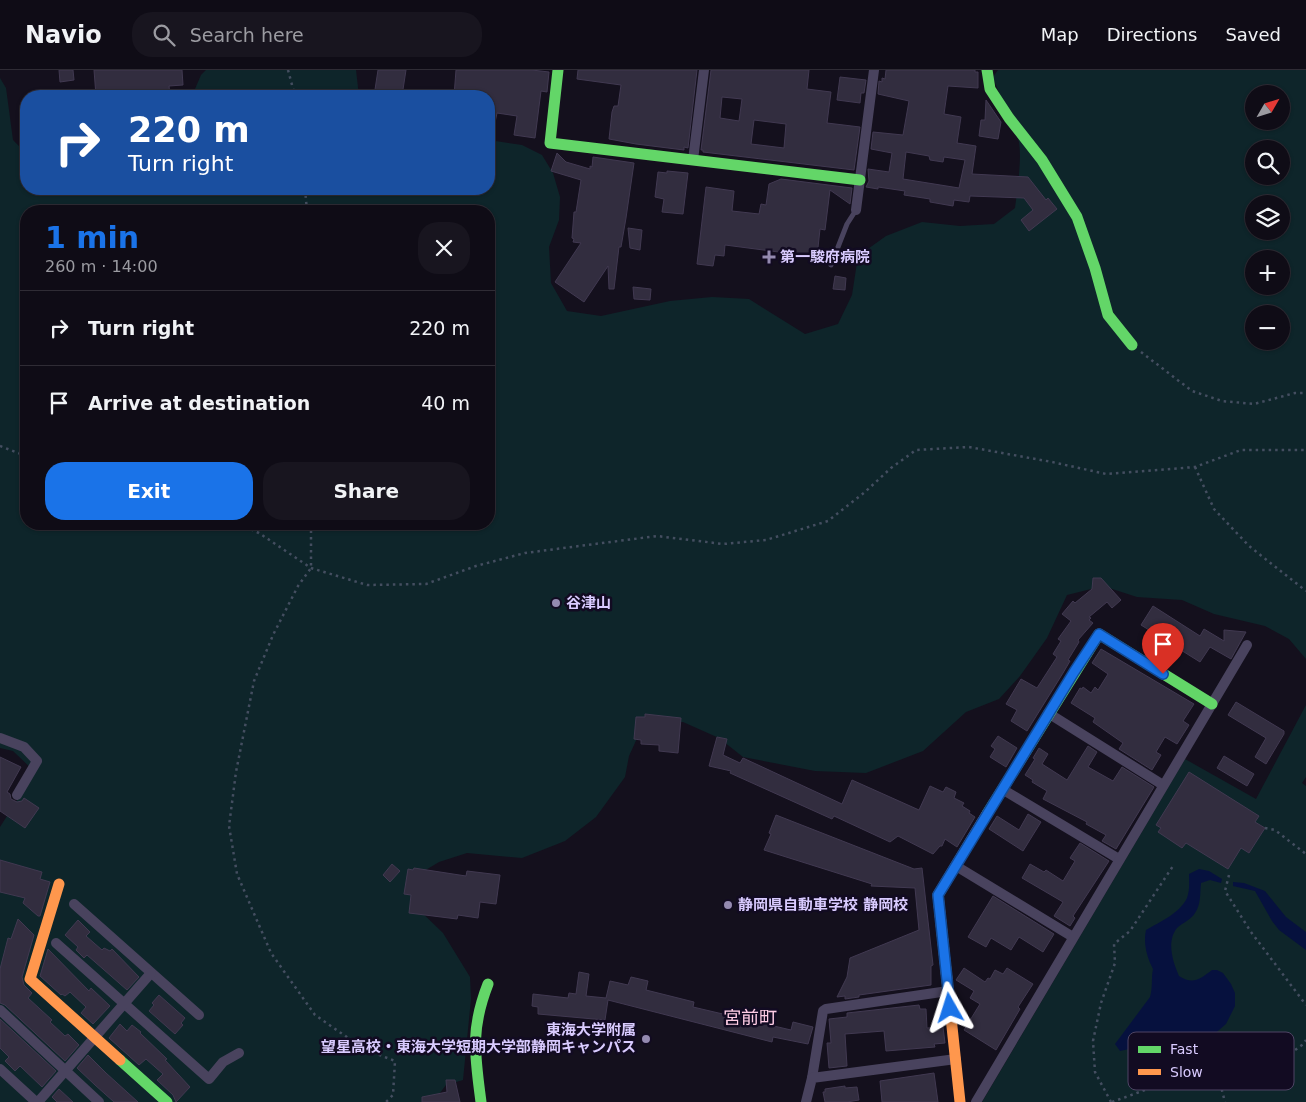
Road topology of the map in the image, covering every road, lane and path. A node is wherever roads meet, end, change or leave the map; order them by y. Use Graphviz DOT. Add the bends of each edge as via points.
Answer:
graph roads {
  1 [pos="288,70"];
  2 [pos="558,70"];
  3 [pos="704,70"];
  4 [pos="874,70"];
  5 [pos="987,70"];
  6 [pos="293,90"];
  7 [pos="693,160"];
  8 [pos="860,180"];
  9 [pos="856,210"];
  10 [pos="831,265"];
  11 [pos="1132,345"];
  12 [pos="1306,393"];
  13 [pos="0,446"];
  14 [pos="1306,450"];
  15 [pos="20,454"];
  16 [pos="1195,467"];
  17 [pos="252,530"];
  18 [pos="311,530"];
  19 [pos="311,568"];
  20 [pos="1306,591"];
  21 [pos="1247,645"];
  22 [pos="1212,704"];
  23 [pos="1048,713"];
  24 [pos="0,738"];
  25 [pos="1163,785"];
  26 [pos="1002,789"];
  27 [pos="16,795"];
  28 [pos="1265,828"];
  29 [pos="1306,854"];
  30 [pos="1119,859"];
  31 [pos="956,866"];
  32 [pos="1174,866"];
  33 [pos="1229,875"];
  34 [pos="59,884"];
  35 [pos="74,904"];
  36 [pos="1073,937"];
  37 [pos="56,943"];
  38 [pos="151,973"];
  39 [pos="488,984"];
  40 [pos="948,991"];
  41 [pos="124,1003"];
  42 [pos="1306,1004"];
  43 [pos="0,1010"];
  44 [pos="199,1015"];
  45 [pos="94,1037"];
  46 [pos="1306,1040"];
  47 [pos="1294,1051"];
  48 [pos="239,1053"];
  49 [pos="956,1059"];
  50 [pos="0,1069"];
  51 [pos="65,1071"];
  52 [pos="812,1078"];
  53 [pos="1145,1090"];
  54 [pos="37,1102"];
  55 [pos="99,1102"];
  56 [pos="167,1102"];
  57 [pos="386,1102"];
  58 [pos="481,1102"];
  59 [pos="806,1102"];
  60 [pos="960,1102"];
  61 [pos="976,1102"];
  62 [pos="1112,1102"];
  1 -- 6 [label="path"];
  2 -- 7 [label="street" via="550,143"];
  3 -- 7 [label="street"];
  4 -- 8 [label="street"];
  5 -- 11 [label="street" via="990,89 1042,160 1077,216 1108,315"];
  7 -- 8 [label="street"];
  8 -- 9 [label="street"];
  9 -- 10 [label="lane"];
  11 -- 12 [label="path" via="1192,391 1222,402 1254,404"];
  13 -- 15 [label="path"];
  14 -- 16 [label="path" via="1241,450"];
  16 -- 19 [label="path" via="1106,474 969,447 916,450 828,521 766,540 723,544 657,536 525,553 426,584 367,586"];
  16 -- 20 [label="path" via="1214,509 1249,546"];
  17 -- 19 [label="path"];
  18 -- 19 [label="path"];
  19 -- 57 [label="path" via="273,635 254,681 229,826 237,874 271,953 315,1015 364,1050 395,1061 393,1095"];
  21 -- 22 [label="street"];
  22 -- 23 [label="street" via="1099,634"];
  22 -- 25 [label="street"];
  23 -- 25 [label="street"];
  23 -- 26 [label="street"];
  24 -- 27 [label="street" via="24,747 37,761"];
  25 -- 30 [label="street"];
  26 -- 30 [label="street"];
  26 -- 31 [label="street"];
  28 -- 29 [label="path" via="1275,830"];
  30 -- 36 [label="street"];
  31 -- 36 [label="street"];
  31 -- 40 [label="street" via="938,895"];
  32 -- 62 [label="path" via="1130,931 1114,944 1115,963 1101,1003 1093,1041 1095,1072"];
  33 -- 42 [label="path" via="1225,891 1251,932"];
  34 -- 45 [label="street" via="30,979"];
  35 -- 38 [label="street"];
  36 -- 61 [label="street"];
  37 -- 41 [label="street"];
  38 -- 41 [label="street"];
  38 -- 44 [label="street"];
  39 -- 58 [label="street" via="476,1030 475,1053"];
  40 -- 49 [label="street"];
  40 -- 52 [label="street" via="826,1009"];
  41 -- 45 [label="street"];
  41 -- 48 [label="street" via="210,1079 224,1062"];
  43 -- 51 [label="street"];
  45 -- 51 [label="street"];
  45 -- 56 [label="street"];
  46 -- 47 [label="path"];
  49 -- 52 [label="street"];
  49 -- 60 [label="street"];
  50 -- 54 [label="street"];
  51 -- 54 [label="street"];
  51 -- 55 [label="street"];
  52 -- 59 [label="street"];
  53 -- 62 [label="path"];
}
